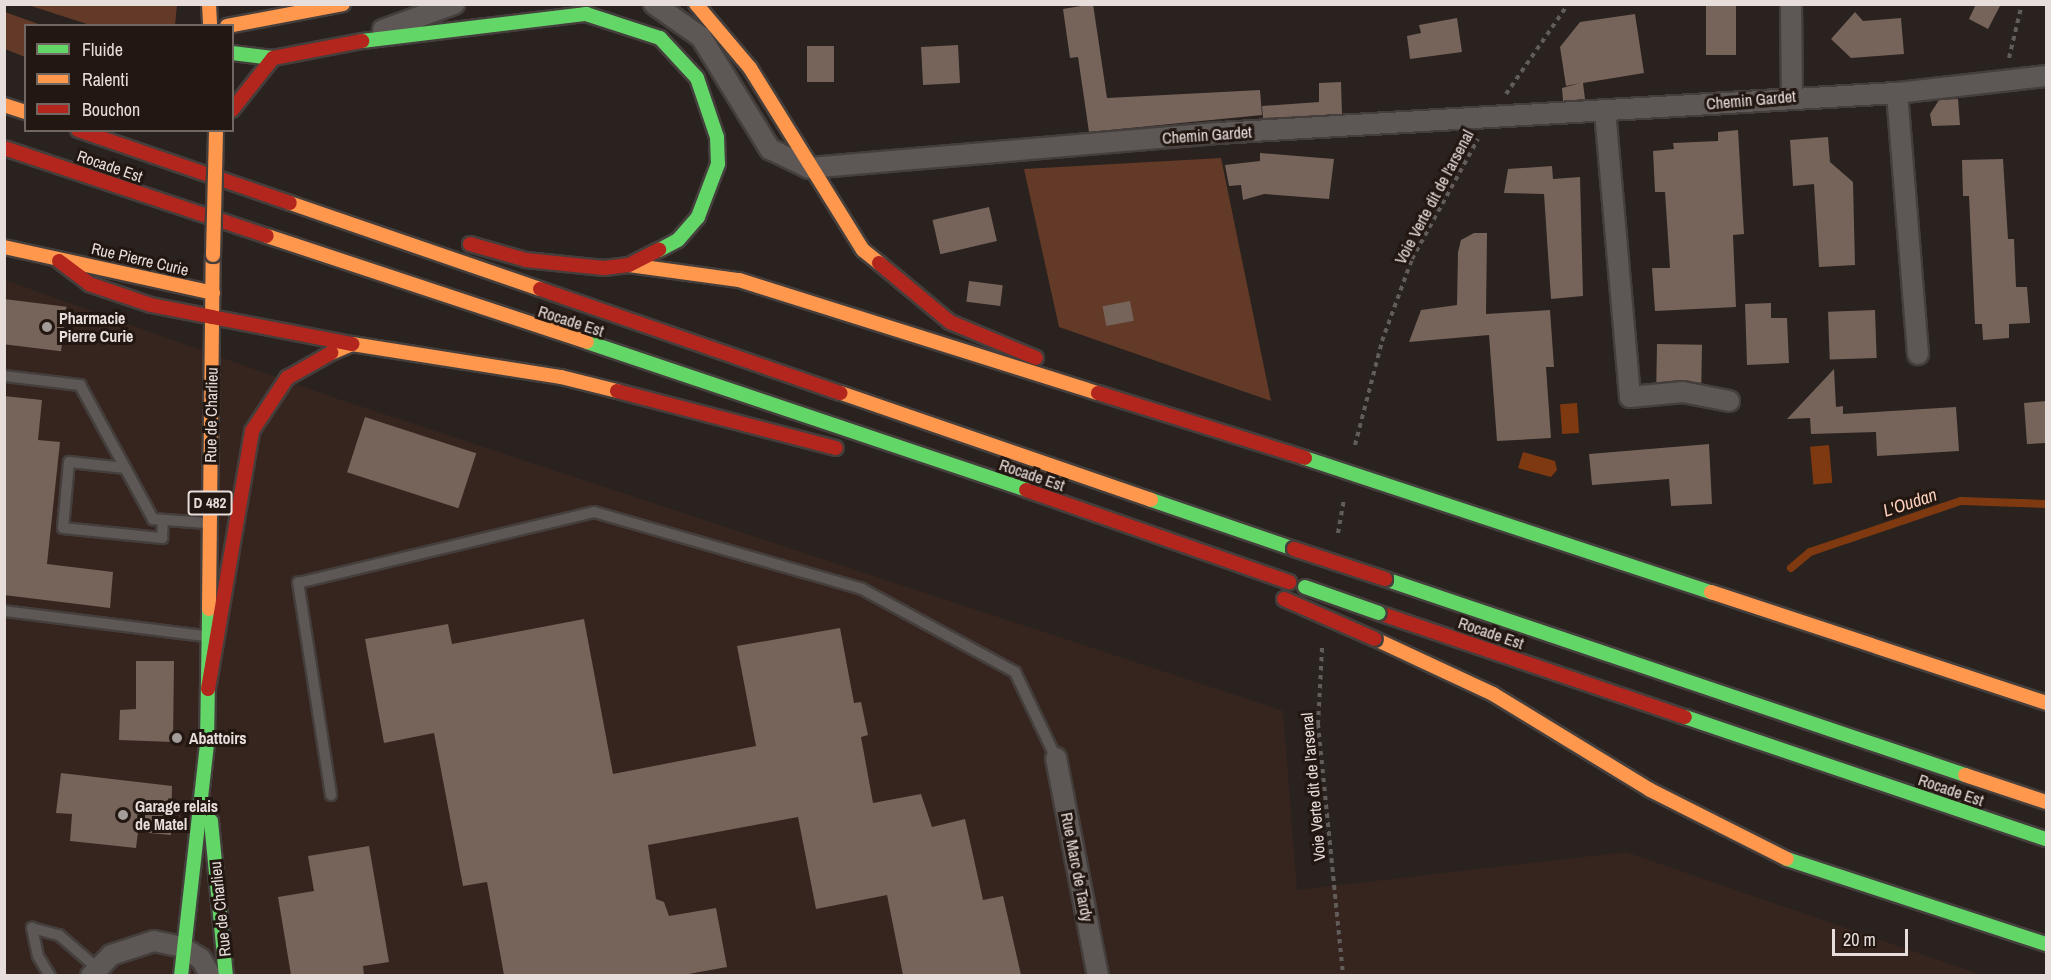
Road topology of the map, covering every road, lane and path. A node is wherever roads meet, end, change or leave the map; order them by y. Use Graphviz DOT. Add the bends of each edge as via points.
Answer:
graph roads {
  1 [pos="209,4"];
  2 [pos="343,4"];
  3 [pos="454,4"];
  4 [pos="654,4"];
  5 [pos="696,4"];
  6 [pos="1568,4"];
  7 [pos="1791,4"];
  8 [pos="2022,4"];
  9 [pos="210,24"];
  10 [pos="234,25"];
  11 [pos="362,41"];
  12 [pos="234,53"];
  13 [pos="273,58"];
  14 [pos="2046,76"];
  15 [pos="2003,82"];
  16 [pos="1897,93"];
  17 [pos="1792,95"];
  18 [pos="4,105"];
  19 [pos="234,107"];
  20 [pos="24,111"];
  21 [pos="1605,111"];
  22 [pos="1490,119"];
  23 [pos="84,132"];
  24 [pos="216,132"];
  25 [pos="4,148"];
  26 [pos="809,168"];
  27 [pos="401,222"];
  28 [pos="354,226"];
  29 [pos="452,238"];
  30 [pos="4,247"];
  31 [pos="58,261"];
  32 [pos="629,265"];
  33 [pos="213,293"];
  34 [pos="212,317"];
  35 [pos="352,344"];
  36 [pos="1918,354"];
  37 [pos="4,376"];
  38 [pos="1729,401"];
  39 [pos="902,447"];
  40 [pos="1353,454"];
  41 [pos="1305,458"];
  42 [pos="125,468"];
  43 [pos="1346,489"];
  44 [pos="163,520"];
  45 [pos="210,524"];
  46 [pos="1336,543"];
  47 [pos="1207,554"];
  48 [pos="4,611"];
  49 [pos="208,636"];
  50 [pos="1323,636"];
  51 [pos="1931,663"];
  52 [pos="208,689"];
  53 [pos="2046,695"];
  54 [pos="2046,703"];
  55 [pos="1056,758"];
  56 [pos="206,772"];
  57 [pos="331,795"];
  58 [pos="2046,802"];
  59 [pos="2046,839"];
  60 [pos="2017,936"];
  61 [pos="2046,944"];
  62 [pos="182,947"];
  63 [pos="2039,957"];
  64 [pos="94,972"];
  65 [pos="50,975"];
  66 [pos="181,975"];
  67 [pos="211,975"];
  68 [pos="226,975"];
  69 [pos="1098,975"];
  70 [pos="1343,975"];
  1 -- 9 [label="main road"];
  2 -- 10 [label="main road"];
  3 -- 11 [label="street" via="409,17"];
  4 -- 26 [label="street" via="701,37 770,149"];
  5 -- 26 [label="main road" via="728,37"];
  6 -- 22 [label="path, Voie Verte dit de l'arsenal"];
  7 -- 17 [label="street"];
  8 -- 15 [label="path"];
  11 -- 13 [label="main road"];
  11 -- 32 [label="main road" via="586,14 636,26 682,56 710,105 718,164 698,217 678,240"];
  12 -- 13 [label="main road"];
  13 -- 19 [label="main road"];
  14 -- 15 [label="street, Chemin Gardet"];
  15 -- 16 [label="street, Chemin Gardet"];
  16 -- 17 [label="street, Chemin Gardet"];
  16 -- 36 [label="street"];
  17 -- 21 [label="street, Chemin Gardet"];
  18 -- 20 [label="main road"];
  21 -- 22 [label="street, Chemin Gardet"];
  21 -- 38 [label="street" via="1630,397 1683,392"];
  22 -- 26 [label="street, Chemin Gardet" via="1220,133"];
  22 -- 40 [label="path, Voie Verte dit de l'arsenal" via="1412,260 1382,341"];
  23 -- 28 [label="main road, Rocade Est"];
  24 -- 33 [label="main road, Rue de Charlieu / D 482, bridge"];
  25 -- 39 [label="main road, Rocade Est"];
  26 -- 41 [label="main road" via="863,250 950,322"];
  27 -- 28 [label="main road"];
  28 -- 58 [label="main road, Rocade Est, bridge"];
  29 -- 32 [label="main road" via="526,260"];
  30 -- 31 [label="main road, Rue Pierre Curie"];
  31 -- 33 [label="main road, Rue Pierre Curie" via="99,264"];
  31 -- 34 [label="main road, Rue Pierre Curie" via="88,284 151,305"];
  32 -- 41 [label="main road" via="739,280"];
  33 -- 34 [label="main road, Rue de Charlieu / D 482"];
  34 -- 35 [label="main road, Rue Pierre Curie"];
  34 -- 45 [label="main road, Rue de Charlieu / D 482"];
  35 -- 39 [label="main road, Rue Pierre Curie" via="561,377 859,454"];
  35 -- 52 [label="main road" via="287,378 252,431"];
  37 -- 42 [label="lane" via="80,385"];
  39 -- 47 [label="main road, Rocade Est"];
  41 -- 51 [label="main road"];
  42 -- 44 [label="lane" via="153,519"];
  42 -- 44 [label="lane" via="69,462 63,528 162,538"];
  43 -- 46 [label="path"];
  44 -- 45 [label="lane"];
  45 -- 49 [label="main road, Rue de Charlieu / D 482"];
  47 -- 59 [label="main road, Rocade Est, bridge"];
  47 -- 60 [label="main road, bridge" via="1284,599 1493,694 1650,790 1766,851"];
  48 -- 49 [label="lane"];
  49 -- 52 [label="main road, Rue de Charlieu / D 482"];
  50 -- 70 [label="path, Voie Verte dit de l'arsenal" via="1318,724"];
  51 -- 53 [label="main road"];
  51 -- 54 [label="main road"];
  52 -- 56 [label="main road, Rue de Charlieu / D 482"];
  55 -- 57 [label="lane" via="1015,672 862,589 594,512 298,583"];
  55 -- 69 [label="street, Rue Marc de Tardy"];
  56 -- 62 [label="main road, Rue de Charlieu / D 482"];
  56 -- 68 [label="main road, Rue de Charlieu / D 482"];
  60 -- 61 [label="main road"];
  60 -- 63 [label="main road"];
  62 -- 64 [label="street" via="154,941 122,949"];
  62 -- 66 [label="main road, Rue de Charlieu / D 482"];
  62 -- 67 [label="street" via="201,959"];
  64 -- 65 [label="lane" via="59,935 32,928 38,956"];
}
